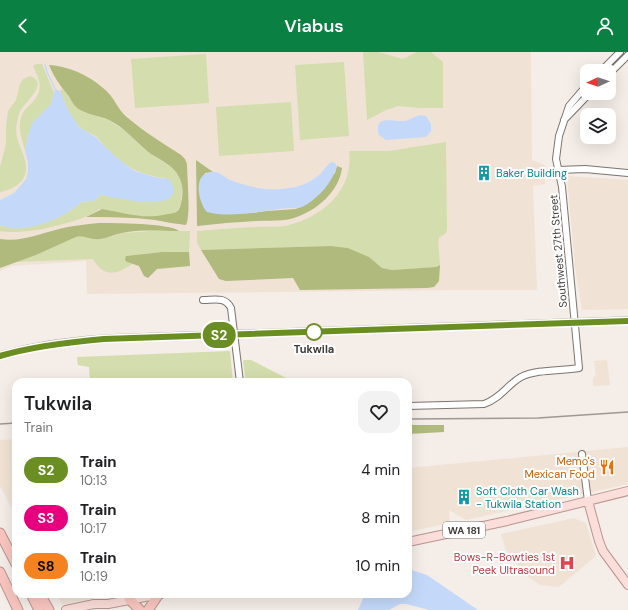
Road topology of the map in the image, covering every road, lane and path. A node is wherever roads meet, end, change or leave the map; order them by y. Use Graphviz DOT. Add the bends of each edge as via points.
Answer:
graph roads {
  1 [pos="620,52"];
  2 [pos="628,55"];
  3 [pos="608,64"];
  4 [pos="616,67"];
  5 [pos="580,92"];
  6 [pos="583,100"];
  7 [pos="564,120"];
  8 [pos="558,170"];
  9 [pos="628,173"];
  10 [pos="203,300"];
  11 [pos="240,378"];
  12 [pos="412,406"];
  13 [pos="582,454"];
  14 [pos="628,491"];
  15 [pos="588,501"];
  16 [pos="0,528"];
  17 [pos="0,533"];
  18 [pos="412,541"];
  19 [pos="12,547"];
  20 [pos="12,556"];
  21 [pos="0,563"];
  22 [pos="0,572"];
  23 [pos="626,582"];
  24 [pos="12,586"];
  25 [pos="12,597"];
  26 [pos="12,598"];
  27 [pos="18,598"];
  28 [pos="34,598"];
  29 [pos="41,598"];
  30 [pos="126,598"];
  31 [pos="129,598"];
  32 [pos="130,598"];
  33 [pos="157,598"];
  34 [pos="108,604"];
  35 [pos="43,608"];
  36 [pos="18,610"];
  37 [pos="24,610"];
  38 [pos="66,610"];
  39 [pos="100,610"];
  40 [pos="132,610"];
  41 [pos="140,610"];
  42 [pos="148,610"];
  1 -- 3 [label="street"];
  2 -- 4 [label="street"];
  5 -- 7 [label="street, Southwest 27th Street" via="573,99"];
  6 -- 7 [label="street, Southwest 27th Street"];
  7 -- 8 [label="street, Southwest 27th Street" via="557,147"];
  8 -- 9 [label="street" via="585,169"];
  8 -- 12 [label="street, Southwest 27th Street" via="562,187 579,368 530,373 518,379 499,397 489,402"];
  10 -- 11 [label="street" via="228,302 232,313"];
  13 -- 15 [label="street"];
  14 -- 15 [label="main road, WA 181"];
  15 -- 18 [label="main road, WA 181"];
  15 -- 23 [label="main road" via="603,551"];
  16 -- 19 [label="highway"];
  17 -- 20 [label="highway"];
  21 -- 24 [label="highway"];
  22 -- 25 [label="highway"];
  26 -- 36 [label="highway"];
  27 -- 37 [label="highway"];
  28 -- 35 [label="highway"];
  29 -- 35 [label="highway"];
  30 -- 34 [label="main road"];
  31 -- 40 [label="highway"];
  32 -- 41 [label="highway"];
  33 -- 42 [label="highway"];
  34 -- 38 [label="main road"];
  34 -- 39 [label="main road"];
}
